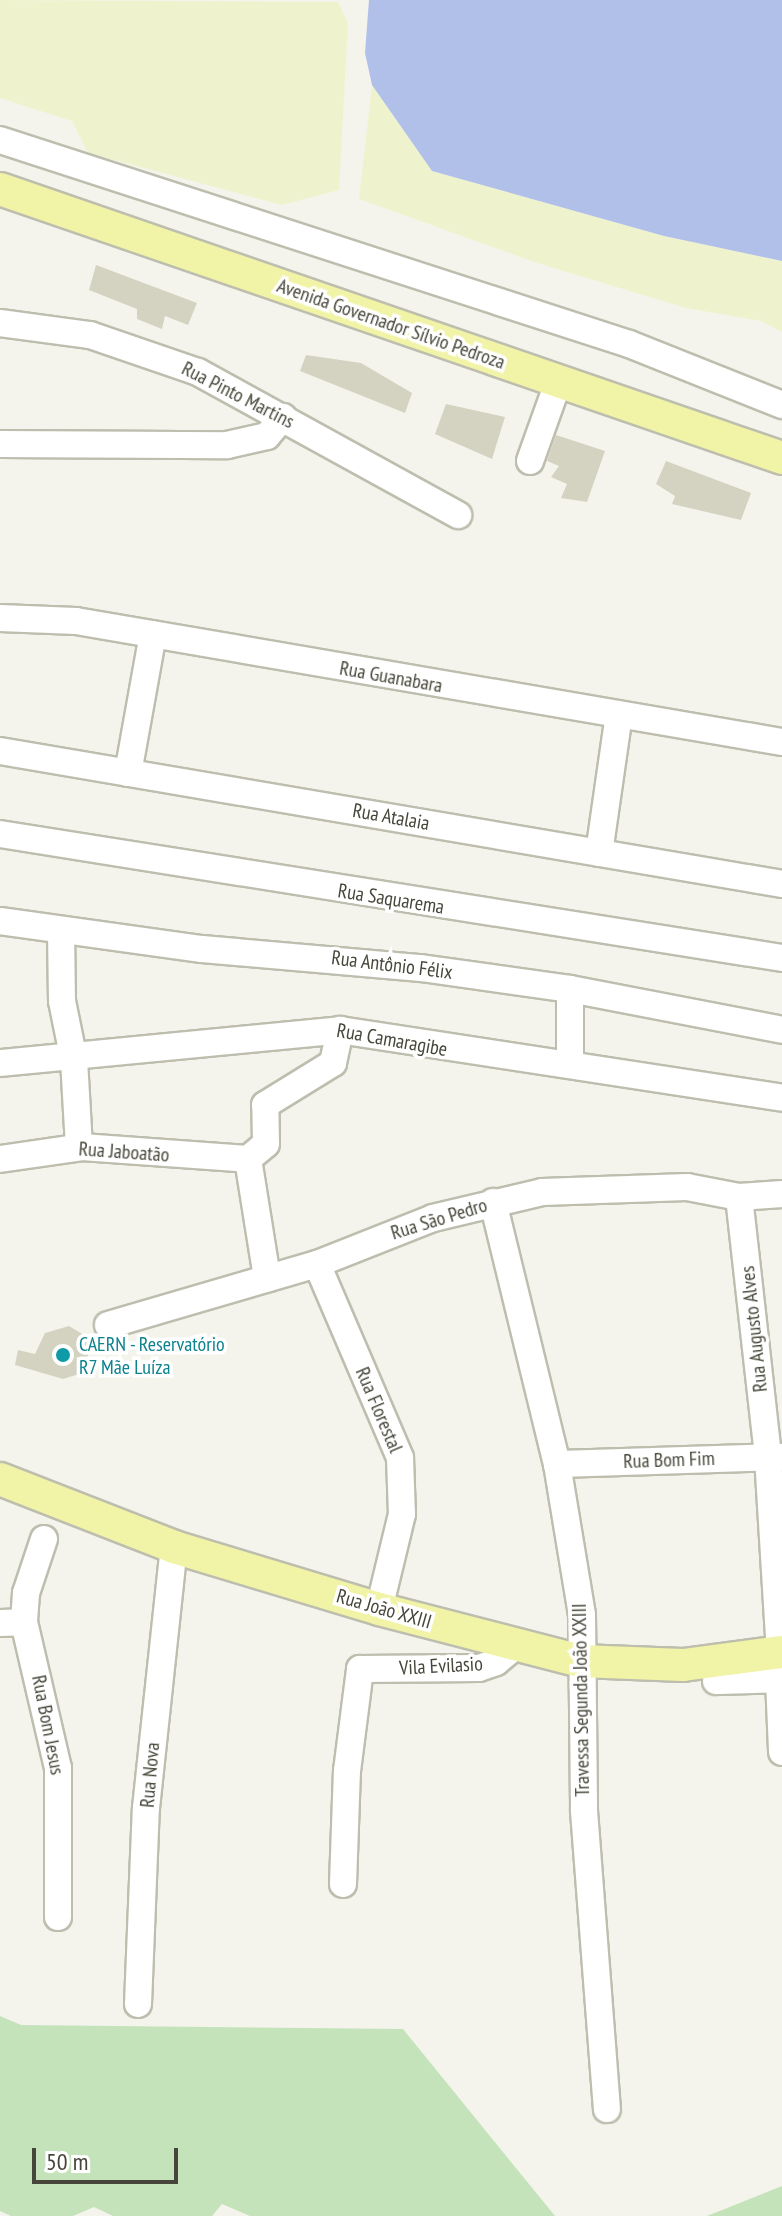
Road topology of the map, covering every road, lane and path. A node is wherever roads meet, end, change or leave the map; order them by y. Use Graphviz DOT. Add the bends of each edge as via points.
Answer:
graph roads {
  1 [pos="0,140"];
  2 [pos="0,189"];
  3 [pos="0,323"];
  4 [pos="558,383"];
  5 [pos="782,405"];
  6 [pos="283,417"];
  7 [pos="0,444"];
  8 [pos="782,458"];
  9 [pos="530,461"];
  10 [pos="458,515"];
  11 [pos="0,618"];
  12 [pos="153,634"];
  13 [pos="619,715"];
  14 [pos="782,742"];
  15 [pos="0,751"];
  16 [pos="128,773"];
  17 [pos="0,834"];
  18 [pos="599,853"];
  19 [pos="782,884"];
  20 [pos="0,921"];
  21 [pos="61,930"];
  22 [pos="782,958"];
  23 [pos="570,989"];
  24 [pos="340,1030"];
  25 [pos="782,1030"];
  26 [pos="72,1053"];
  27 [pos="0,1063"];
  28 [pos="570,1063"];
  29 [pos="782,1098"];
  30 [pos="79,1147"];
  31 [pos="0,1159"];
  32 [pos="248,1159"];
  33 [pos="782,1194"];
  34 [pos="739,1197"];
  35 [pos="493,1202"];
  36 [pos="317,1264"];
  37 [pos="267,1278"];
  38 [pos="108,1325"];
  39 [pos="775,1457"];
  40 [pos="557,1464"];
  41 [pos="0,1479"];
  42 [pos="44,1539"];
  43 [pos="174,1547"];
  44 [pos="379,1609"];
  45 [pos="12,1623"];
  46 [pos="515,1646"];
  47 [pos="580,1661"];
  48 [pos="781,1666"];
  49 [pos="716,1681"];
  50 [pos="782,1752"];
  51 [pos="343,1884"];
  52 [pos="58,1917"];
  53 [pos="138,2004"];
  54 [pos="607,2109"];
  1 -- 5 [label="street" via="629,344"];
  2 -- 4 [label="main road, Avenida Governador Sílvio Pedroza"];
  3 -- 6 [label="street, Rua Pinto Martins" via="90,335 148,352"];
  4 -- 8 [label="main road, Avenida Governador Sílvio Pedroza"];
  4 -- 9 [label="street"];
  6 -- 7 [label="street" via="267,436 227,445"];
  6 -- 10 [label="street, Rua Pinto Martins"];
  11 -- 12 [label="street, Rua Guanabara" via="48,618"];
  12 -- 13 [label="street, Rua Guanabara"];
  12 -- 16 [label="street"];
  13 -- 14 [label="street, Rua Guanabara"];
  13 -- 18 [label="street"];
  15 -- 16 [label="street, Rua Atalaia"];
  16 -- 18 [label="street, Rua Atalaia"];
  17 -- 22 [label="street, Rua Saquarema"];
  18 -- 19 [label="street, Rua Atalaia"];
  20 -- 21 [label="street, Rua Antônio Félix"];
  21 -- 23 [label="street, Rua Antônio Félix"];
  21 -- 26 [label="street" via="62,1001"];
  23 -- 25 [label="street, Rua Antônio Félix"];
  23 -- 28 [label="street"];
  24 -- 26 [label="street, Rua Camaragibe"];
  24 -- 28 [label="street, Rua Camaragibe" via="463,1052"];
  24 -- 32 [label="street" via="333,1063 265,1105 266,1144"];
  26 -- 27 [label="street, Rua Camaragibe"];
  26 -- 30 [label="street"];
  28 -- 29 [label="street, Rua Camaragibe"];
  30 -- 31 [label="street, Rua Jaboatão"];
  30 -- 32 [label="street, Rua Jaboatão"];
  32 -- 37 [label="street"];
  33 -- 34 [label="street, Rua São Pedro"];
  34 -- 35 [label="street, Rua São Pedro" via="716,1190 640,1186 556,1190"];
  34 -- 39 [label="street, Rua Augusto Alves"];
  35 -- 36 [label="street, Rua São Pedro" via="433,1218"];
  35 -- 40 [label="street, Travessa Segunda João XXIII"];
  36 -- 37 [label="street, Rua São Pedro"];
  36 -- 44 [label="street, Rua Florestal" via="400,1458 402,1514"];
  37 -- 38 [label="street, Rua São Pedro"];
  39 -- 40 [label="street, Rua Bom Fim"];
  39 -- 48 [label="street, Rua Augusto Alves"];
  40 -- 47 [label="street, Travessa Segunda João XXIII" via="582,1615"];
  41 -- 43 [label="main road, Rua João XXIII"];
  42 -- 45 [label="street, Rua Bom Jesus"];
  43 -- 44 [label="main road, Rua João XXIII"];
  43 -- 53 [label="street, Rua Nova" via="146,1808"];
  44 -- 46 [label="main road, Rua João XXIII"];
  45 -- 52 [label="street, Rua Bom Jesus" via="58,1768"];
  46 -- 47 [label="main road, Rua João XXIII"];
  46 -- 51 [label="street, Vila Evilasio" via="479,1668 360,1669 347,1771"];
  47 -- 48 [label="main road, Rua João XXIII"];
  47 -- 54 [label="street, Travessa Segunda João XXIII" via="584,1825"];
  48 -- 49 [label="street"];
  48 -- 50 [label="street, Rua Augusto Alves"];
}
